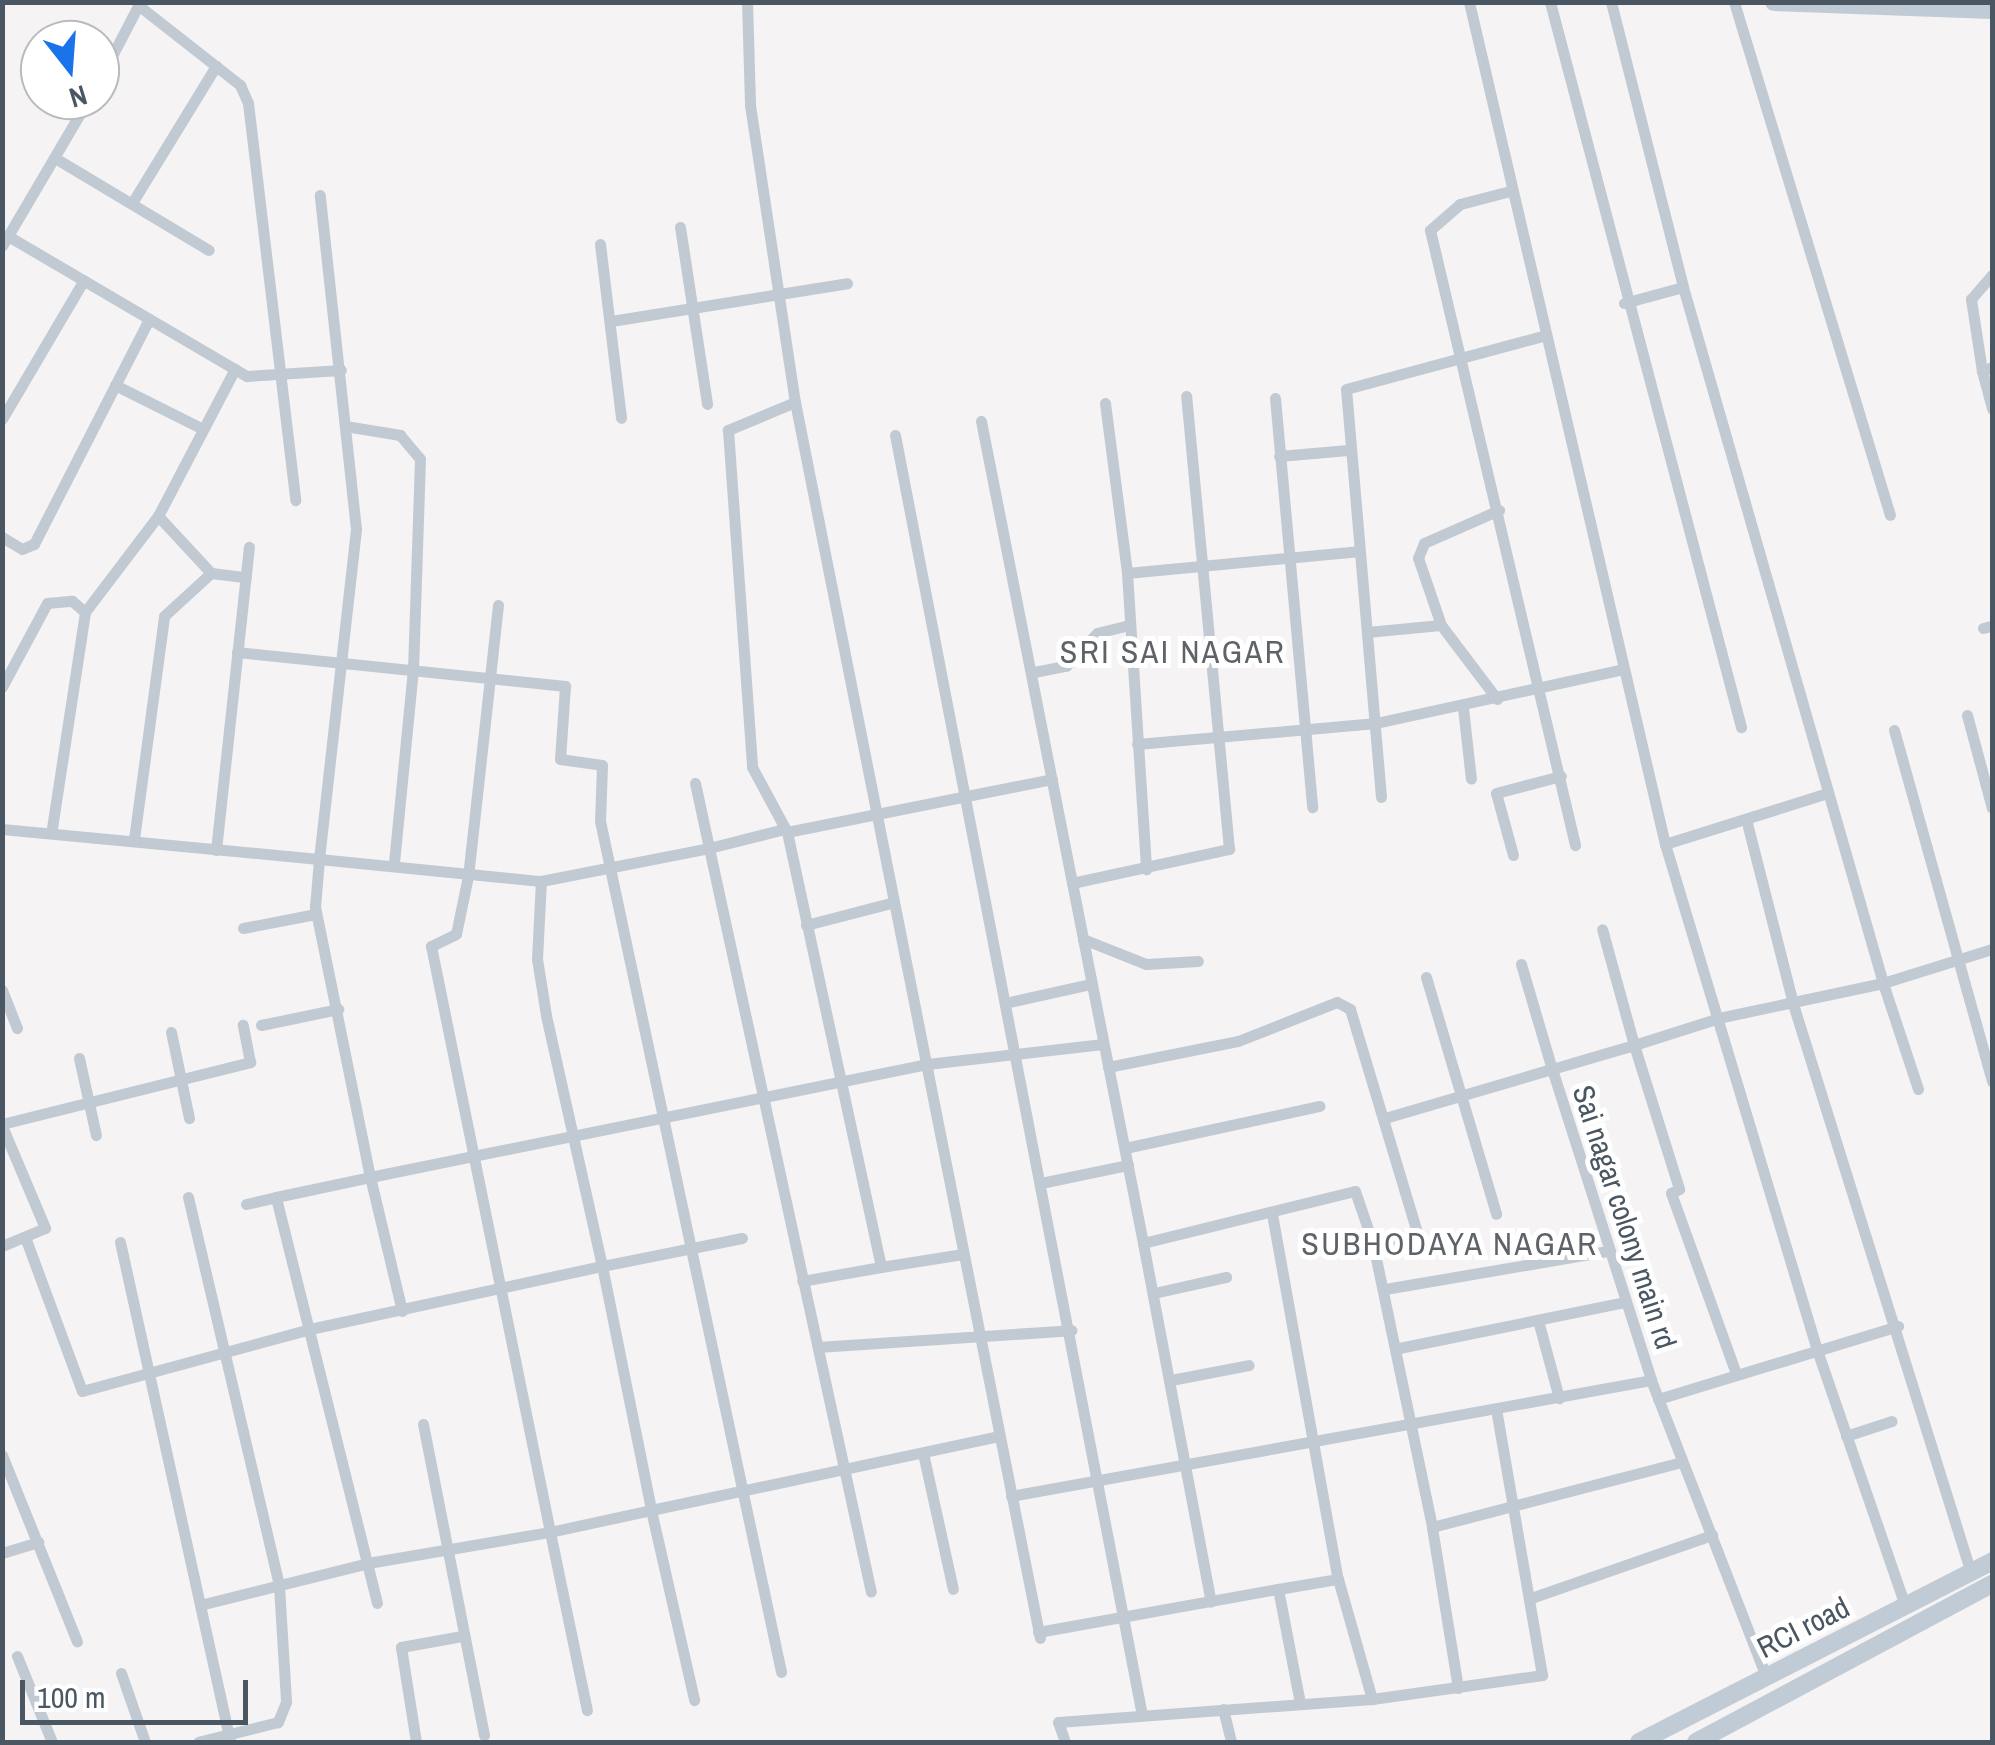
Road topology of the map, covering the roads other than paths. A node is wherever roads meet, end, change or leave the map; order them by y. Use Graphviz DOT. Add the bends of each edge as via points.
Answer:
graph roads {
  1 [pos="747,2"];
  2 [pos="1470,2"];
  3 [pos="1550,2"];
  4 [pos="1611,2"];
  5 [pos="1734,2"];
  6 [pos="1774,2"];
  7 [pos="139,4"];
  8 [pos="1992,10"];
  9 [pos="120,41"];
  10 [pos="216,66"];
  11 [pos="77,120"];
  12 [pos="55,158"];
  13 [pos="1510,191"];
  14 [pos="320,195"];
  15 [pos="132,204"];
  16 [pos="680,227"];
  17 [pos="5,241"];
  18 [pos="600,244"];
  19 [pos="208,250"];
  20 [pos="1992,274"];
  21 [pos="84,280"];
  22 [pos="847,282"];
  23 [pos="1683,287"];
  24 [pos="778,289"];
  25 [pos="1624,303"];
  26 [pos="693,305"];
  27 [pos="149,319"];
  28 [pos="611,321"];
  29 [pos="1543,336"];
  30 [pos="1462,358"];
  31 [pos="234,369"];
  32 [pos="1987,369"];
  33 [pos="341,370"];
  34 [pos="282,375"];
  35 [pos="115,386"];
  36 [pos="1186,396"];
  37 [pos="1275,398"];
  38 [pos="795,402"];
  39 [pos="1105,403"];
  40 [pos="707,404"];
  41 [pos="1992,408"];
  42 [pos="621,418"];
  43 [pos="2,420"];
  44 [pos="980,421"];
  45 [pos="346,426"];
  46 [pos="203,429"];
  47 [pos="895,435"];
  48 [pos="1348,450"];
  49 [pos="1279,456"];
  50 [pos="295,500"];
  51 [pos="1499,510"];
  52 [pos="1890,515"];
  53 [pos="158,516"];
  54 [pos="2,537"];
  55 [pos="250,547"];
  56 [pos="1358,551"];
  57 [pos="1285,560"];
  58 [pos="1204,567"];
  59 [pos="211,572"];
  60 [pos="1127,573"];
  61 [pos="246,578"];
  62 [pos="498,605"];
  63 [pos="85,612"];
  64 [pos="1128,625"];
  65 [pos="1440,625"];
  66 [pos="1366,632"];
  67 [pos="237,652"];
  68 [pos="342,664"];
  69 [pos="413,668"];
  70 [pos="1623,669"];
  71 [pos="1034,672"];
  72 [pos="489,675"];
  73 [pos="2,687"];
  74 [pos="1538,688"];
  75 [pos="1497,699"];
  76 [pos="1463,708"];
  77 [pos="1967,715"];
  78 [pos="1376,723"];
  79 [pos="1741,726"];
  80 [pos="1894,730"];
  81 [pos="1303,731"];
  82 [pos="1219,736"];
  83 [pos="1137,744"];
  84 [pos="1560,776"];
  85 [pos="1052,779"];
  86 [pos="1472,779"];
  87 [pos="696,783"];
  88 [pos="1828,794"];
  89 [pos="1380,796"];
  90 [pos="965,798"];
  91 [pos="1312,807"];
  92 [pos="1992,808"];
  93 [pos="878,814"];
  94 [pos="1746,819"];
  95 [pos="52,828"];
  96 [pos="2,829"];
  97 [pos="783,831"];
  98 [pos="134,839"];
  99 [pos="1665,844"];
  100 [pos="1575,845"];
  101 [pos="709,848"];
  102 [pos="216,850"];
  103 [pos="1512,855"];
  104 [pos="319,859"];
  105 [pos="394,864"];
  106 [pos="611,868"];
  107 [pos="1146,869"];
  108 [pos="468,876"];
  109 [pos="541,881"];
  110 [pos="1072,883"];
  111 [pos="894,902"];
  112 [pos="316,914"];
  113 [pos="806,925"];
  114 [pos="243,928"];
  115 [pos="1602,929"];
  116 [pos="1082,939"];
  117 [pos="1992,949"];
  118 [pos="1958,960"];
  119 [pos="1198,962"];
  120 [pos="1521,964"];
  121 [pos="1426,977"];
  122 [pos="1091,984"];
  123 [pos="1883,984"];
  124 [pos="2,990"];
  125 [pos="1005,1003"];
  126 [pos="1793,1004"];
  127 [pos="338,1008"];
  128 [pos="1718,1018"];
  129 [pos="243,1025"];
  130 [pos="261,1026"];
  131 [pos="17,1028"];
  132 [pos="170,1032"];
  133 [pos="1103,1044"];
  134 [pos="1634,1046"];
  135 [pos="79,1058"];
  136 [pos="1017,1058"];
  137 [pos="927,1064"];
  138 [pos="1108,1067"];
  139 [pos="1552,1070"];
  140 [pos="180,1079"];
  141 [pos="840,1080"];
  142 [pos="1992,1082"];
  143 [pos="1918,1089"];
  144 [pos="760,1096"];
  145 [pos="1464,1096"];
  146 [pos="89,1098"];
  147 [pos="1320,1106"];
  148 [pos="664,1117"];
  149 [pos="189,1118"];
  150 [pos="1385,1118"];
  151 [pos="2,1125"];
  152 [pos="96,1135"];
  153 [pos="575,1135"];
  154 [pos="1125,1148"];
  155 [pos="474,1156"];
  156 [pos="1128,1165"];
  157 [pos="370,1177"];
  158 [pos="1041,1182"];
  159 [pos="276,1197"];
  160 [pos="188,1198"];
  161 [pos="246,1204"];
  162 [pos="1272,1214"];
  163 [pos="1496,1214"];
  164 [pos="25,1236"];
  165 [pos="742,1238"];
  166 [pos="120,1242"];
  167 [pos="1143,1244"];
  168 [pos="1374,1244"];
  169 [pos="2,1246"];
  170 [pos="692,1248"];
  171 [pos="1608,1252"];
  172 [pos="962,1254"];
  173 [pos="602,1266"];
  174 [pos="880,1267"];
  175 [pos="1226,1278"];
  176 [pos="802,1281"];
  177 [pos="502,1288"];
  178 [pos="1385,1289"];
  179 [pos="1154,1293"];
  180 [pos="1625,1302"];
  181 [pos="402,1311"];
  182 [pos="1539,1324"];
  183 [pos="1898,1326"];
  184 [pos="310,1330"];
  185 [pos="1071,1330"];
  186 [pos="978,1338"];
  187 [pos="818,1347"];
  188 [pos="1399,1348"];
  189 [pos="1816,1350"];
  190 [pos="230,1351"];
  191 [pos="1249,1364"];
  192 [pos="154,1372"];
  193 [pos="1736,1374"];
  194 [pos="1170,1380"];
  195 [pos="1651,1380"];
  196 [pos="1558,1398"];
  197 [pos="1658,1399"];
  198 [pos="1496,1409"];
  199 [pos="1892,1421"];
  200 [pos="423,1424"];
  201 [pos="1414,1424"];
  202 [pos="998,1436"];
  203 [pos="1846,1436"];
  204 [pos="1316,1441"];
  205 [pos="923,1453"];
  206 [pos="2,1456"];
  207 [pos="1186,1462"];
  208 [pos="1682,1462"];
  209 [pos="842,1472"];
  210 [pos="1099,1478"];
  211 [pos="743,1492"];
  212 [pos="1011,1496"];
  213 [pos="650,1510"];
  214 [pos="1518,1510"];
  215 [pos="1432,1526"];
  216 [pos="550,1532"];
  217 [pos="1712,1535"];
  218 [pos="38,1542"];
  219 [pos="446,1549"];
  220 [pos="2,1553"];
  221 [pos="1992,1561"];
  222 [pos="368,1563"];
  223 [pos="1971,1573"];
  224 [pos="1338,1579"];
  225 [pos="1992,1584"];
  226 [pos="279,1586"];
  227 [pos="953,1588"];
  228 [pos="1278,1589"];
  229 [pos="871,1592"];
  230 [pos="1532,1598"];
  231 [pos="1211,1602"];
  232 [pos="377,1603"];
  233 [pos="204,1604"];
  234 [pos="1905,1605"];
  235 [pos="1125,1617"];
  236 [pos="462,1636"];
  237 [pos="78,1642"];
  238 [pos="17,1656"];
  239 [pos="782,1672"];
  240 [pos="120,1673"];
  241 [pos="1766,1676"];
  242 [pos="1458,1688"];
  243 [pos="1372,1699"];
  244 [pos="694,1700"];
  245 [pos="1300,1703"];
  246 [pos="1224,1709"];
  247 [pos="587,1710"];
  248 [pos="1142,1715"];
  249 [pos="484,1734"];
  250 [pos="229,1739"];
  251 [pos="52,1742"];
  252 [pos="146,1742"];
  253 [pos="198,1742"];
  254 [pos="416,1742"];
  255 [pos="1066,1742"];
  256 [pos="1231,1742"];
  257 [pos="1639,1742"];
  258 [pos="1696,1742"];
  1 -- 24 [label="street" via="750,105"];
  2 -- 13 [label="street"];
  3 -- 25 [label="street"];
  4 -- 23 [label="street"];
  5 -- 52 [label="street"];
  6 -- 8 [label="main road"];
  7 -- 9 [label="street"];
  7 -- 10 [label="street"];
  10 -- 15 [label="street"];
  10 -- 34 [label="street" via="240,85 256,131"];
  11 -- 12 [label="street"];
  12 -- 15 [label="street"];
  12 -- 17 [label="street"];
  13 -- 29 [label="street"];
  13 -- 30 [label="street" via="1460,204 1430,230"];
  14 -- 33 [label="street"];
  15 -- 19 [label="street"];
  16 -- 26 [label="street"];
  17 -- 21 [label="street"];
  18 -- 28 [label="street"];
  20 -- 32 [label="street" via="1970,299"];
  21 -- 27 [label="street"];
  21 -- 43 [label="street"];
  22 -- 24 [label="street"];
  23 -- 25 [label="street"];
  23 -- 88 [label="street"];
  24 -- 26 [label="street"];
  24 -- 38 [label="street"];
  25 -- 79 [label="street"];
  26 -- 28 [label="street"];
  26 -- 40 [label="street"];
  27 -- 31 [label="street"];
  27 -- 35 [label="street"];
  28 -- 42 [label="street"];
  29 -- 30 [label="street"];
  29 -- 70 [label="street"];
  30 -- 48 [label="street" via="1346,389"];
  30 -- 51 [label="street"];
  31 -- 34 [label="street"];
  31 -- 46 [label="street"];
  32 -- 41 [label="street"];
  33 -- 34 [label="street"];
  33 -- 45 [label="street"];
  34 -- 50 [label="street"];
  35 -- 46 [label="street"];
  35 -- 54 [label="street" via="34,544 22,549"];
  36 -- 58 [label="street"];
  37 -- 49 [label="street"];
  38 -- 93 [label="street"];
  38 -- 97 [label="street" via="728,430 752,767"];
  39 -- 60 [label="street"];
  44 -- 71 [label="street"];
  45 -- 68 [label="street" via="356,529"];
  45 -- 69 [label="street" via="400,435 420,459"];
  46 -- 53 [label="street"];
  47 -- 90 [label="street"];
  48 -- 49 [label="street"];
  48 -- 56 [label="street"];
  49 -- 57 [label="street"];
  51 -- 65 [label="street" via="1424,543 1418,558"];
  51 -- 74 [label="street"];
  53 -- 59 [label="street"];
  53 -- 63 [label="street"];
  55 -- 61 [label="street"];
  56 -- 57 [label="street"];
  56 -- 66 [label="street"];
  57 -- 58 [label="street"];
  57 -- 81 [label="street"];
  58 -- 60 [label="street"];
  58 -- 82 [label="street"];
  59 -- 61 [label="street"];
  59 -- 98 [label="street" via="164,616"];
  60 -- 64 [label="street"];
  61 -- 67 [label="street"];
  62 -- 72 [label="street"];
  63 -- 73 [label="street" via="72,601 48,603"];
  63 -- 95 [label="street"];
  64 -- 71 [label="street" via="1097,632 1066,666"];
  64 -- 83 [label="street"];
  65 -- 66 [label="street"];
  65 -- 75 [label="street"];
  66 -- 78 [label="street"];
  67 -- 68 [label="street"];
  67 -- 102 [label="street"];
  68 -- 69 [label="street"];
  68 -- 104 [label="street"];
  69 -- 72 [label="street"];
  69 -- 105 [label="street"];
  70 -- 74 [label="street"];
  70 -- 99 [label="street"];
  71 -- 85 [label="street"];
  72 -- 106 [label="street" via="566,686 560,759 602,764 600,822"];
  72 -- 108 [label="street"];
  74 -- 75 [label="street"];
  74 -- 84 [label="street"];
  75 -- 76 [label="street"];
  76 -- 78 [label="street"];
  76 -- 86 [label="street"];
  77 -- 92 [label="street"];
  78 -- 81 [label="street"];
  78 -- 89 [label="street"];
  80 -- 118 [label="street"];
  81 -- 82 [label="street"];
  81 -- 91 [label="street"];
  82 -- 83 [label="street"];
  82 -- 107 [label="street" via="1230,849"];
  83 -- 107 [label="street"];
  84 -- 100 [label="street"];
  84 -- 103 [label="street" via="1496,793"];
  85 -- 90 [label="street"];
  85 -- 110 [label="street"];
  87 -- 101 [label="street"];
  88 -- 94 [label="street"];
  88 -- 123 [label="street"];
  90 -- 93 [label="street"];
  90 -- 125 [label="street"];
  93 -- 97 [label="street"];
  93 -- 111 [label="street"];
  94 -- 99 [label="street"];
  94 -- 126 [label="street"];
  95 -- 96 [label="street"];
  95 -- 98 [label="street"];
  97 -- 101 [label="street"];
  97 -- 113 [label="street"];
  98 -- 102 [label="street"];
  99 -- 128 [label="street"];
  101 -- 106 [label="street"];
  101 -- 144 [label="street"];
  102 -- 104 [label="street"];
  104 -- 105 [label="street"];
  104 -- 112 [label="street"];
  105 -- 108 [label="street"];
  106 -- 109 [label="street"];
  106 -- 148 [label="street"];
  107 -- 110 [label="street"];
  108 -- 109 [label="street"];
  108 -- 155 [label="street" via="456,934 431,946"];
  109 -- 153 [label="street" via="537,959"];
  110 -- 116 [label="street"];
  111 -- 113 [label="street"];
  111 -- 137 [label="street"];
  112 -- 114 [label="street"];
  112 -- 127 [label="street"];
  113 -- 141 [label="street"];
  115 -- 134 [label="street"];
  116 -- 119 [label="street" via="1146,964"];
  116 -- 122 [label="street"];
  117 -- 118 [label="street"];
  118 -- 123 [label="street"];
  118 -- 142 [label="street"];
  120 -- 139 [label="street, Sai nagar colony main rd"];
  121 -- 145 [label="street"];
  122 -- 125 [label="street"];
  122 -- 133 [label="street"];
  123 -- 126 [label="street"];
  123 -- 143 [label="street"];
  124 -- 131 [label="street"];
  125 -- 136 [label="street"];
  126 -- 128 [label="street"];
  126 -- 183 [label="street"];
  127 -- 130 [label="street"];
  127 -- 157 [label="street"];
  128 -- 134 [label="street"];
  128 -- 189 [label="street"];
  129 -- 140 [label="street" via="250,1062"];
  132 -- 140 [label="street"];
  133 -- 136 [label="street"];
  133 -- 138 [label="street"];
  134 -- 139 [label="street"];
  134 -- 193 [label="street" via="1679,1189 1670,1192"];
  135 -- 146 [label="street"];
  136 -- 137 [label="street"];
  136 -- 158 [label="street"];
  137 -- 141 [label="street"];
  137 -- 172 [label="street"];
  138 -- 150 [label="street" via="1238,1041 1337,1002 1350,1009"];
  138 -- 154 [label="street"];
  139 -- 145 [label="street"];
  139 -- 171 [label="street, Sai nagar colony main rd"];
  140 -- 146 [label="street"];
  140 -- 149 [label="street"];
  141 -- 144 [label="street"];
  141 -- 174 [label="street"];
  144 -- 148 [label="street"];
  144 -- 176 [label="street"];
  145 -- 150 [label="street"];
  145 -- 163 [label="street"];
  146 -- 151 [label="street"];
  146 -- 152 [label="street"];
  147 -- 154 [label="street"];
  148 -- 153 [label="street"];
  148 -- 170 [label="street"];
  150 -- 168 [label="street" via="1418,1233"];
  151 -- 164 [label="street" via="45,1228"];
  153 -- 155 [label="street"];
  153 -- 173 [label="street"];
  154 -- 156 [label="street"];
  155 -- 157 [label="street"];
  155 -- 177 [label="street"];
  156 -- 158 [label="street"];
  156 -- 167 [label="street"];
  157 -- 159 [label="street"];
  157 -- 181 [label="street"];
  158 -- 185 [label="street"];
  159 -- 161 [label="street"];
  159 -- 184 [label="street"];
  160 -- 190 [label="street"];
  162 -- 167 [label="street"];
  162 -- 168 [label="street" via="1360,1192"];
  162 -- 204 [label="street"];
  164 -- 169 [label="street"];
  164 -- 192 [label="street" via="82,1391"];
  165 -- 170 [label="street"];
  166 -- 192 [label="street"];
  167 -- 179 [label="street"];
  168 -- 178 [label="street"];
  170 -- 173 [label="street"];
  170 -- 211 [label="street"];
  171 -- 178 [label="street"];
  171 -- 180 [label="street, Sai nagar colony main rd"];
  172 -- 174 [label="street"];
  172 -- 186 [label="street"];
  173 -- 177 [label="street"];
  173 -- 213 [label="street"];
  174 -- 176 [label="street"];
  175 -- 179 [label="street"];
  176 -- 187 [label="street"];
  177 -- 181 [label="street"];
  177 -- 216 [label="street"];
  178 -- 188 [label="street"];
  179 -- 194 [label="street"];
  180 -- 182 [label="street"];
  180 -- 195 [label="street, Sai nagar colony main rd"];
  181 -- 184 [label="street"];
  182 -- 188 [label="street"];
  182 -- 196 [label="street"];
  183 -- 189 [label="street"];
  183 -- 223 [label="street"];
  184 -- 190 [label="street"];
  184 -- 222 [label="street"];
  185 -- 186 [label="street"];
  185 -- 210 [label="street"];
  186 -- 187 [label="street"];
  186 -- 202 [label="street"];
  187 -- 209 [label="street"];
  188 -- 201 [label="street"];
  189 -- 193 [label="street"];
  189 -- 203 [label="street"];
  190 -- 192 [label="street"];
  190 -- 226 [label="street"];
  191 -- 194 [label="street"];
  192 -- 233 [label="street"];
  193 -- 197 [label="street"];
  194 -- 207 [label="street"];
  195 -- 196 [label="street"];
  195 -- 197 [label="street, Sai nagar colony main rd"];
  196 -- 198 [label="street"];
  197 -- 208 [label="street, Sai nagar colony main rd"];
  198 -- 201 [label="street"];
  198 -- 214 [label="street"];
  199 -- 203 [label="street"];
  200 -- 219 [label="street"];
  201 -- 204 [label="street"];
  201 -- 215 [label="street"];
  202 -- 205 [label="street"];
  202 -- 212 [label="street"];
  203 -- 234 [label="street"];
  204 -- 207 [label="street"];
  204 -- 224 [label="street"];
  205 -- 209 [label="street"];
  205 -- 227 [label="street"];
  206 -- 218 [label="street"];
  207 -- 210 [label="street"];
  207 -- 231 [label="street"];
  208 -- 214 [label="street"];
  208 -- 217 [label="street, Sai nagar colony main rd"];
  209 -- 211 [label="street"];
  209 -- 229 [label="street"];
  210 -- 212 [label="street"];
  210 -- 235 [label="street"];
  211 -- 213 [label="street"];
  211 -- 239 [label="street"];
  212 -- 235 [label="street" via="1039,1635"];
  213 -- 216 [label="street"];
  213 -- 244 [label="street"];
  214 -- 215 [label="street"];
  214 -- 230 [label="street"];
  215 -- 242 [label="street"];
  216 -- 219 [label="street"];
  216 -- 247 [label="street"];
  217 -- 230 [label="street"];
  217 -- 241 [label="street, Sai nagar colony main rd"];
  218 -- 220 [label="street"];
  218 -- 237 [label="street"];
  219 -- 222 [label="street"];
  219 -- 236 [label="street"];
  221 -- 223 [label="main road, RCI road"];
  222 -- 226 [label="street"];
  222 -- 232 [label="street"];
  223 -- 234 [label="main road, RCI road"];
  224 -- 228 [label="street"];
  224 -- 243 [label="street"];
  225 -- 258 [label="main road, RCI road"];
  226 -- 233 [label="street"];
  226 -- 250 [label="street" via="284,1716"];
  228 -- 231 [label="street"];
  228 -- 245 [label="street"];
  230 -- 242 [label="street" via="1542,1675"];
  231 -- 235 [label="street"];
  233 -- 250 [label="street"];
  234 -- 241 [label="main road, RCI road"];
  235 -- 248 [label="street"];
  236 -- 249 [label="street"];
  236 -- 254 [label="street" via="401,1647"];
  238 -- 251 [label="street"];
  240 -- 252 [label="street"];
  241 -- 257 [label="main road, RCI road"];
  242 -- 243 [label="street"];
  243 -- 245 [label="street"];
  245 -- 246 [label="street"];
  246 -- 248 [label="street"];
  246 -- 256 [label="street"];
  248 -- 255 [label="street" via="1058,1722"];
  250 -- 253 [label="street"];
}
